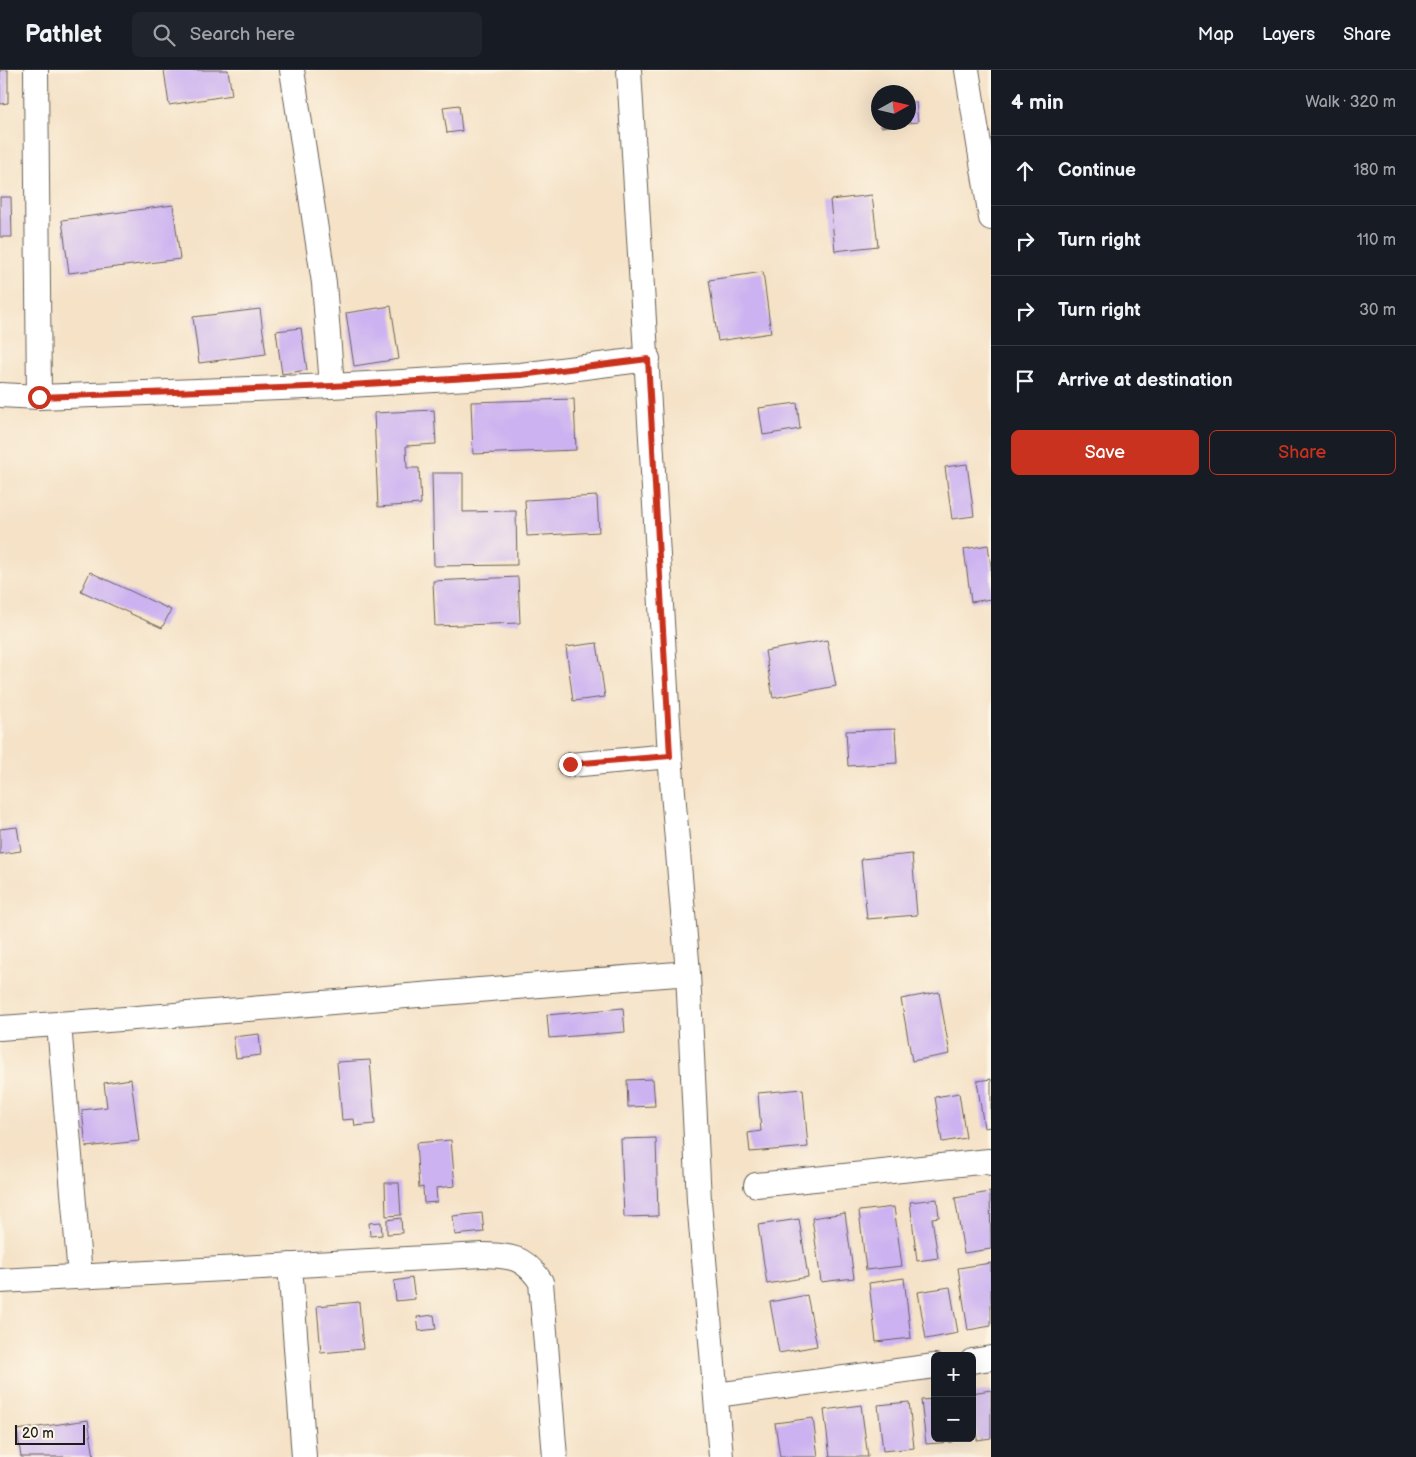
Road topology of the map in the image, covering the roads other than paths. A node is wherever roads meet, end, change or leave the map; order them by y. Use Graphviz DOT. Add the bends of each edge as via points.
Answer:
graph roads {
  1 [pos="36,70"];
  2 [pos="292,70"];
  3 [pos="629,70"];
  4 [pos="967,70"];
  5 [pos="991,218"];
  6 [pos="648,359"];
  7 [pos="332,386"];
  8 [pos="0,395"];
  9 [pos="39,397"];
  10 [pos="670,756"];
  11 [pos="570,764"];
  12 [pos="688,973"];
  13 [pos="59,1024"];
  14 [pos="0,1028"];
  15 [pos="991,1163"];
  16 [pos="756,1185"];
  17 [pos="290,1265"];
  18 [pos="80,1276"];
  19 [pos="0,1281"];
  20 [pos="991,1358"];
  21 [pos="976,1360"];
  22 [pos="931,1367"];
  23 [pos="716,1395"];
  24 [pos="304,1457"];
  25 [pos="556,1457"];
  26 [pos="721,1457"];
  1 -- 9 [label="street"];
  2 -- 7 [label="street" via="324,284"];
  3 -- 6 [label="street"];
  4 -- 5 [label="street"];
  6 -- 7 [label="street" via="521,375"];
  6 -- 10 [label="street"];
  7 -- 9 [label="street"];
  8 -- 9 [label="street"];
  10 -- 11 [label="street"];
  10 -- 12 [label="street"];
  12 -- 13 [label="street"];
  12 -- 23 [label="street" via="699,1200"];
  13 -- 14 [label="street"];
  13 -- 18 [label="street"];
  15 -- 16 [label="street"];
  17 -- 18 [label="street"];
  17 -- 24 [label="street"];
  17 -- 25 [label="street" via="482,1255 506,1256 531,1267 541,1282"];
  18 -- 19 [label="street"];
  20 -- 21 [label="street"];
  22 -- 23 [label="street"];
  23 -- 26 [label="street"];
}
